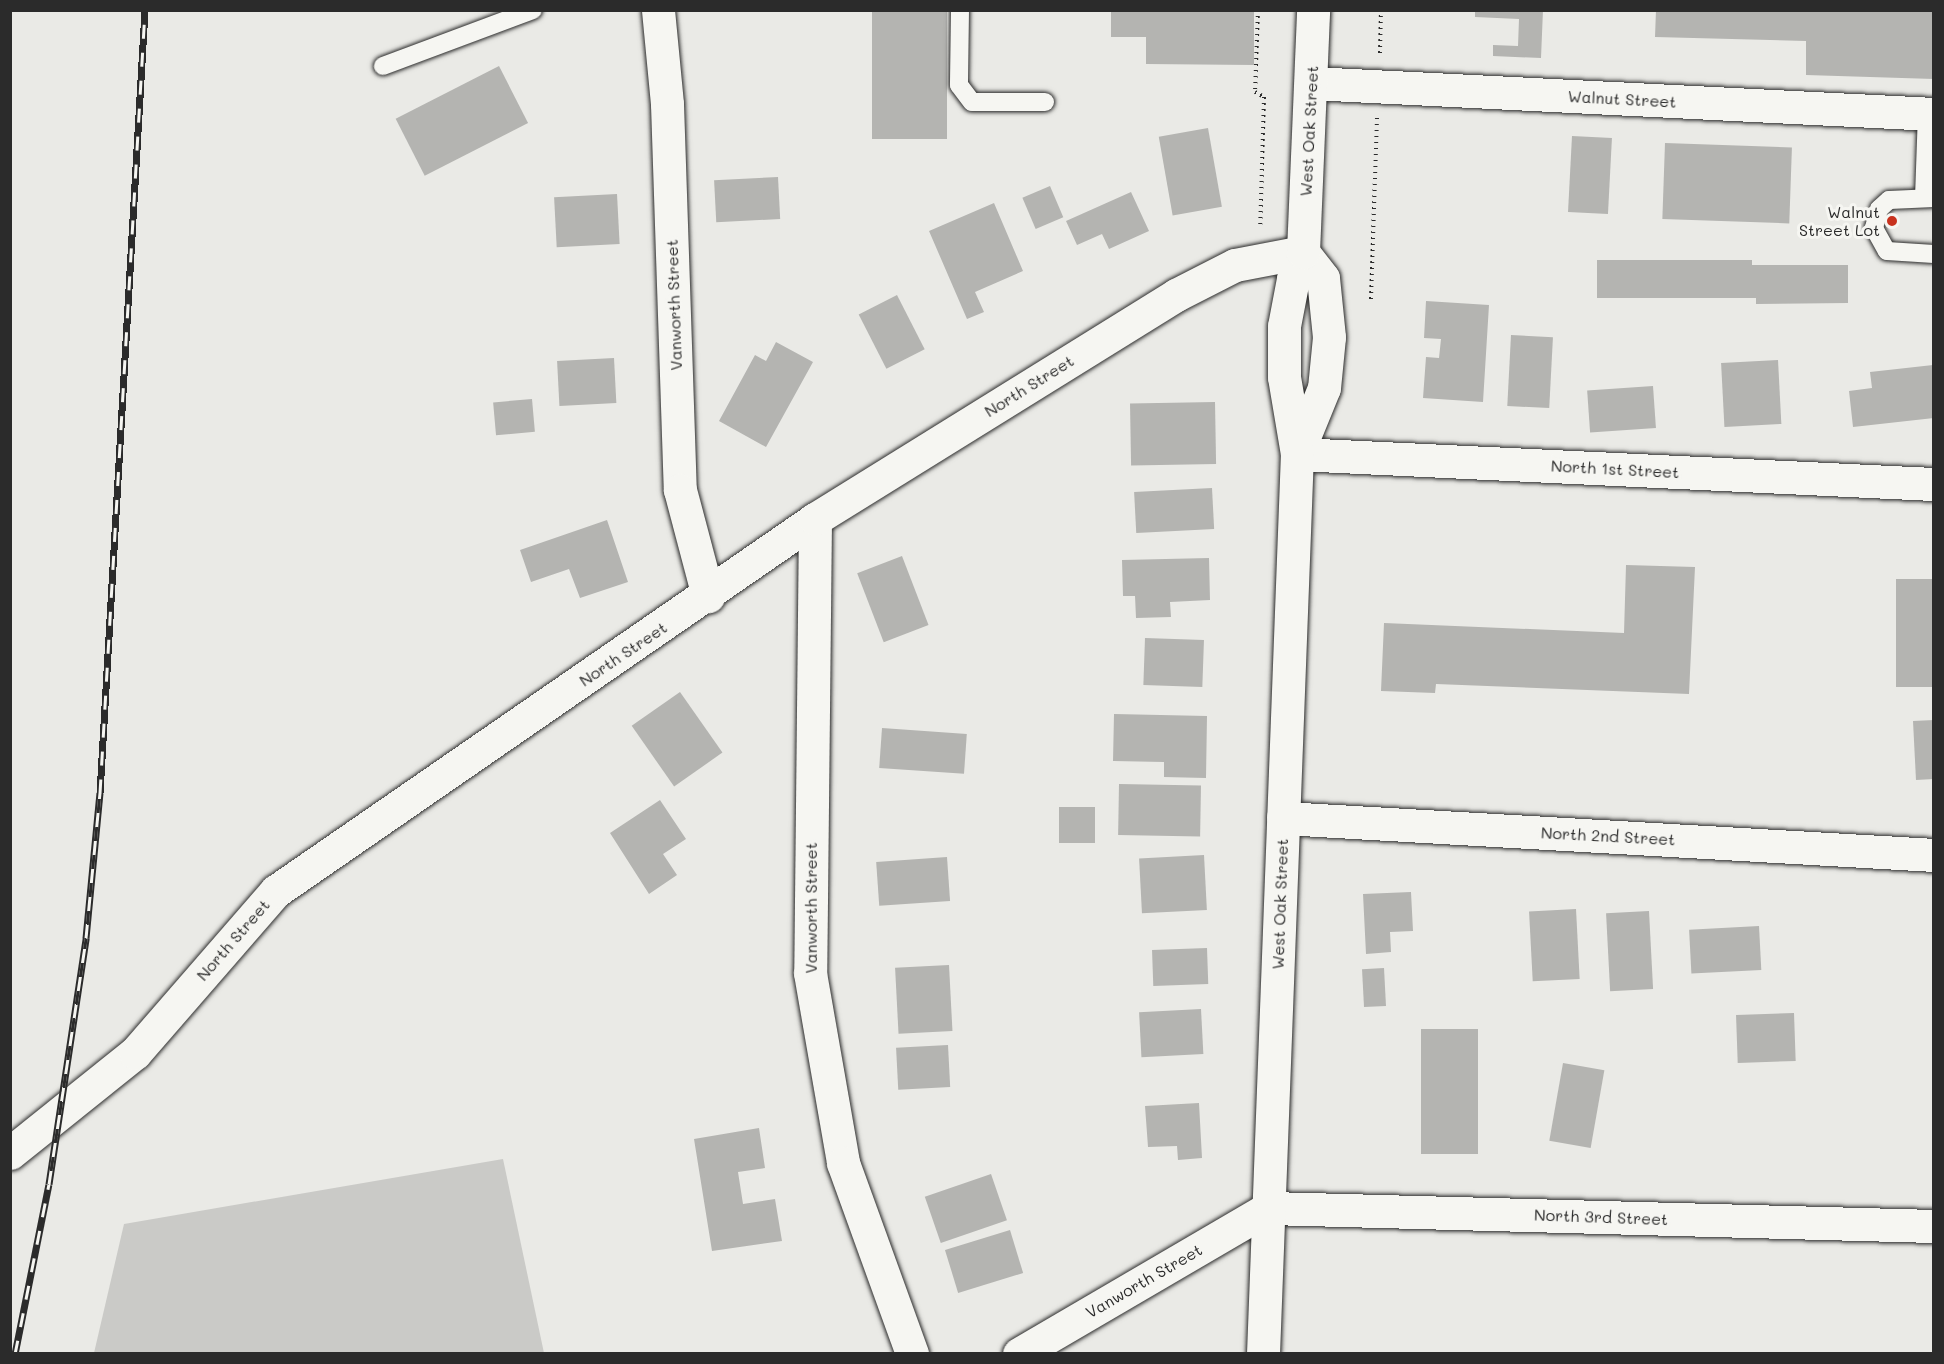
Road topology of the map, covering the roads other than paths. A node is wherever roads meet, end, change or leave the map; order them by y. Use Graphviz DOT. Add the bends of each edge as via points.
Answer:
graph roads {
  1 [pos="533,10"];
  2 [pos="658,10"];
  3 [pos="960,10"];
  4 [pos="1313,10"];
  5 [pos="383,66"];
  6 [pos="1311,83"];
  7 [pos="1045,102"];
  8 [pos="1930,114"];
  9 [pos="1929,198"];
  10 [pos="1303,252"];
  11 [pos="1934,254"];
  12 [pos="1297,454"];
  13 [pos="1934,484"];
  14 [pos="815,519"];
  15 [pos="708,596"];
  16 [pos="1283,818"];
  17 [pos="1934,855"];
  18 [pos="10,1153"];
  19 [pos="1269,1208"];
  20 [pos="1934,1226"];
  21 [pos="912,1353"];
  22 [pos="1019,1353"];
  23 [pos="1263,1353"];
  1 -- 5 [label="lane"];
  2 -- 15 [label="street, Vanworth Street" via="667,104 680,490"];
  3 -- 7 [label="lane" via="959,84 972,102"];
  4 -- 6 [label="street, West Oak Street"];
  6 -- 8 [label="street, Walnut Street"];
  6 -- 10 [label="street, West Oak Street"];
  8 -- 9 [label="lane"];
  9 -- 11 [label="lane" via="1889,200 1879,210 1874,228 1887,250"];
  10 -- 12 [label="street, West Oak Street" via="1284,326 1284,377"];
  10 -- 12 [label="street, West Oak Street" via="1323,278 1329,337 1324,388"];
  10 -- 14 [label="street, North Street" via="1235,265 1176,295"];
  12 -- 13 [label="street, North 1st Street"];
  12 -- 16 [label="street, West Oak Street"];
  14 -- 15 [label="street, North Street"];
  14 -- 21 [label="street, Vanworth Street" via="810,973 843,1163"];
  15 -- 18 [label="street, North Street" via="276,891 135,1053"];
  16 -- 17 [label="street, North 2nd Street"];
  16 -- 19 [label="street, West Oak Street"];
  19 -- 20 [label="street, North 3rd Street"];
  19 -- 22 [label="street, Vanworth Street"];
  19 -- 23 [label="street, West Oak Street"];
}
